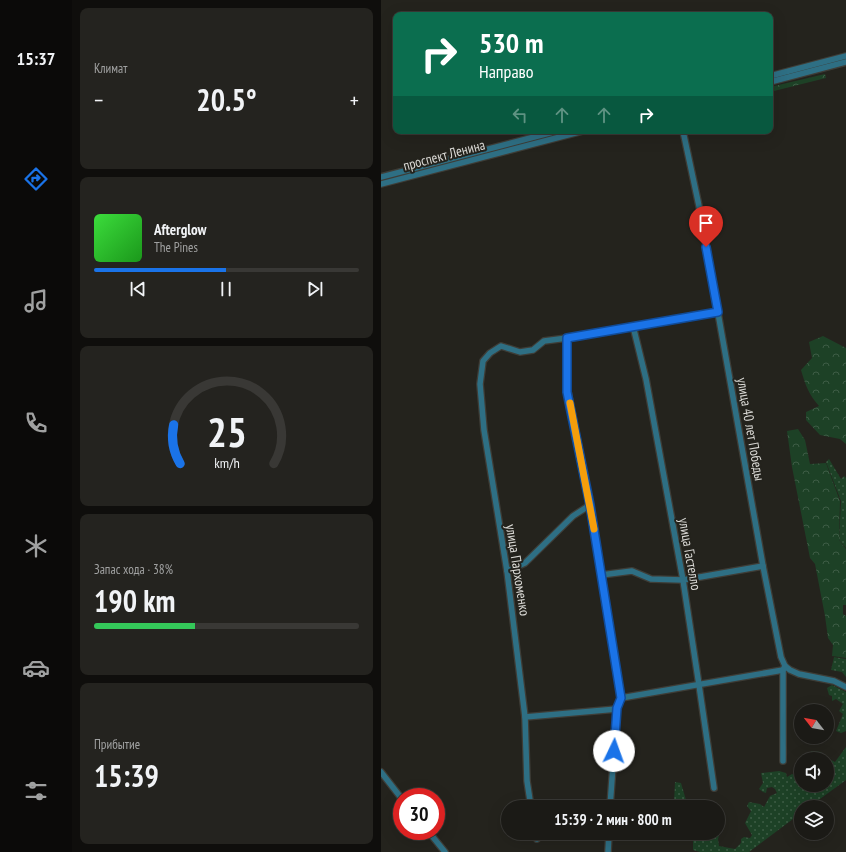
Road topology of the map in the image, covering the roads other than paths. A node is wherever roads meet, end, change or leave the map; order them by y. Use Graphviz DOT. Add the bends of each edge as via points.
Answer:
graph roads {
  1 [pos="846,56"];
  2 [pos="846,62"];
  3 [pos="773,75"];
  4 [pos="773,81"];
  5 [pos="546,134"];
  6 [pos="572,134"];
  7 [pos="684,134"];
  8 [pos="381,177"];
  9 [pos="381,184"];
  10 [pos="718,312"];
  11 [pos="633,326"];
  12 [pos="567,338"];
  13 [pos="590,505"];
  14 [pos="763,566"];
  15 [pos="507,571"];
  16 [pos="601,576"];
  17 [pos="683,580"];
  18 [pos="784,668"];
  19 [pos="699,684"];
  20 [pos="846,687"];
  21 [pos="621,698"];
  22 [pos="617,708"];
  23 [pos="525,716"];
  24 [pos="783,760"];
  25 [pos="381,772"];
  26 [pos="393,788"];
  27 [pos="714,788"];
  28 [pos="530,800"];
  29 [pos="611,800"];
  30 [pos="435,840"];
  31 [pos="609,840"];
  32 [pos="445,852"];
  33 [pos="608,852"];
  1 -- 3 [label="street"];
  2 -- 4 [label="street"];
  5 -- 8 [label="street, проспект Ленина"];
  6 -- 9 [label="street, проспект Ленина"];
  7 -- 10 [label="street, улица 40 лет Победы"];
  10 -- 11 [label="street"];
  10 -- 14 [label="street, улица 40 лет Победы"];
  11 -- 12 [label="street"];
  11 -- 17 [label="street, улица Гастелло" via="646,379"];
  12 -- 13 [label="street" via="567,392"];
  12 -- 15 [label="street, улица Пархоменко" via="544,341 533,350 519,352 501,346 483,361 480,384 484,430"];
  13 -- 15 [label="street" via="573,516 525,563"];
  13 -- 16 [label="street"];
  14 -- 17 [label="street"];
  14 -- 18 [label="street, улица 40 лет Победы"];
  15 -- 23 [label="street, улица Пархоменко"];
  16 -- 17 [label="street" via="632,571 651,579"];
  16 -- 21 [label="street"];
  17 -- 19 [label="street, улица Гастелло"];
  18 -- 19 [label="street"];
  18 -- 20 [label="street" via="799,674 834,681"];
  18 -- 24 [label="street, улица 40 лет Победы"];
  19 -- 21 [label="street"];
  19 -- 27 [label="street, улица Гастелло"];
  21 -- 22 [label="street"];
  22 -- 23 [label="street"];
  22 -- 29 [label="street"];
  23 -- 28 [label="street, улица Пархоменко"];
  25 -- 26 [label="street"];
  30 -- 32 [label="street"];
  31 -- 33 [label="street"];
}
